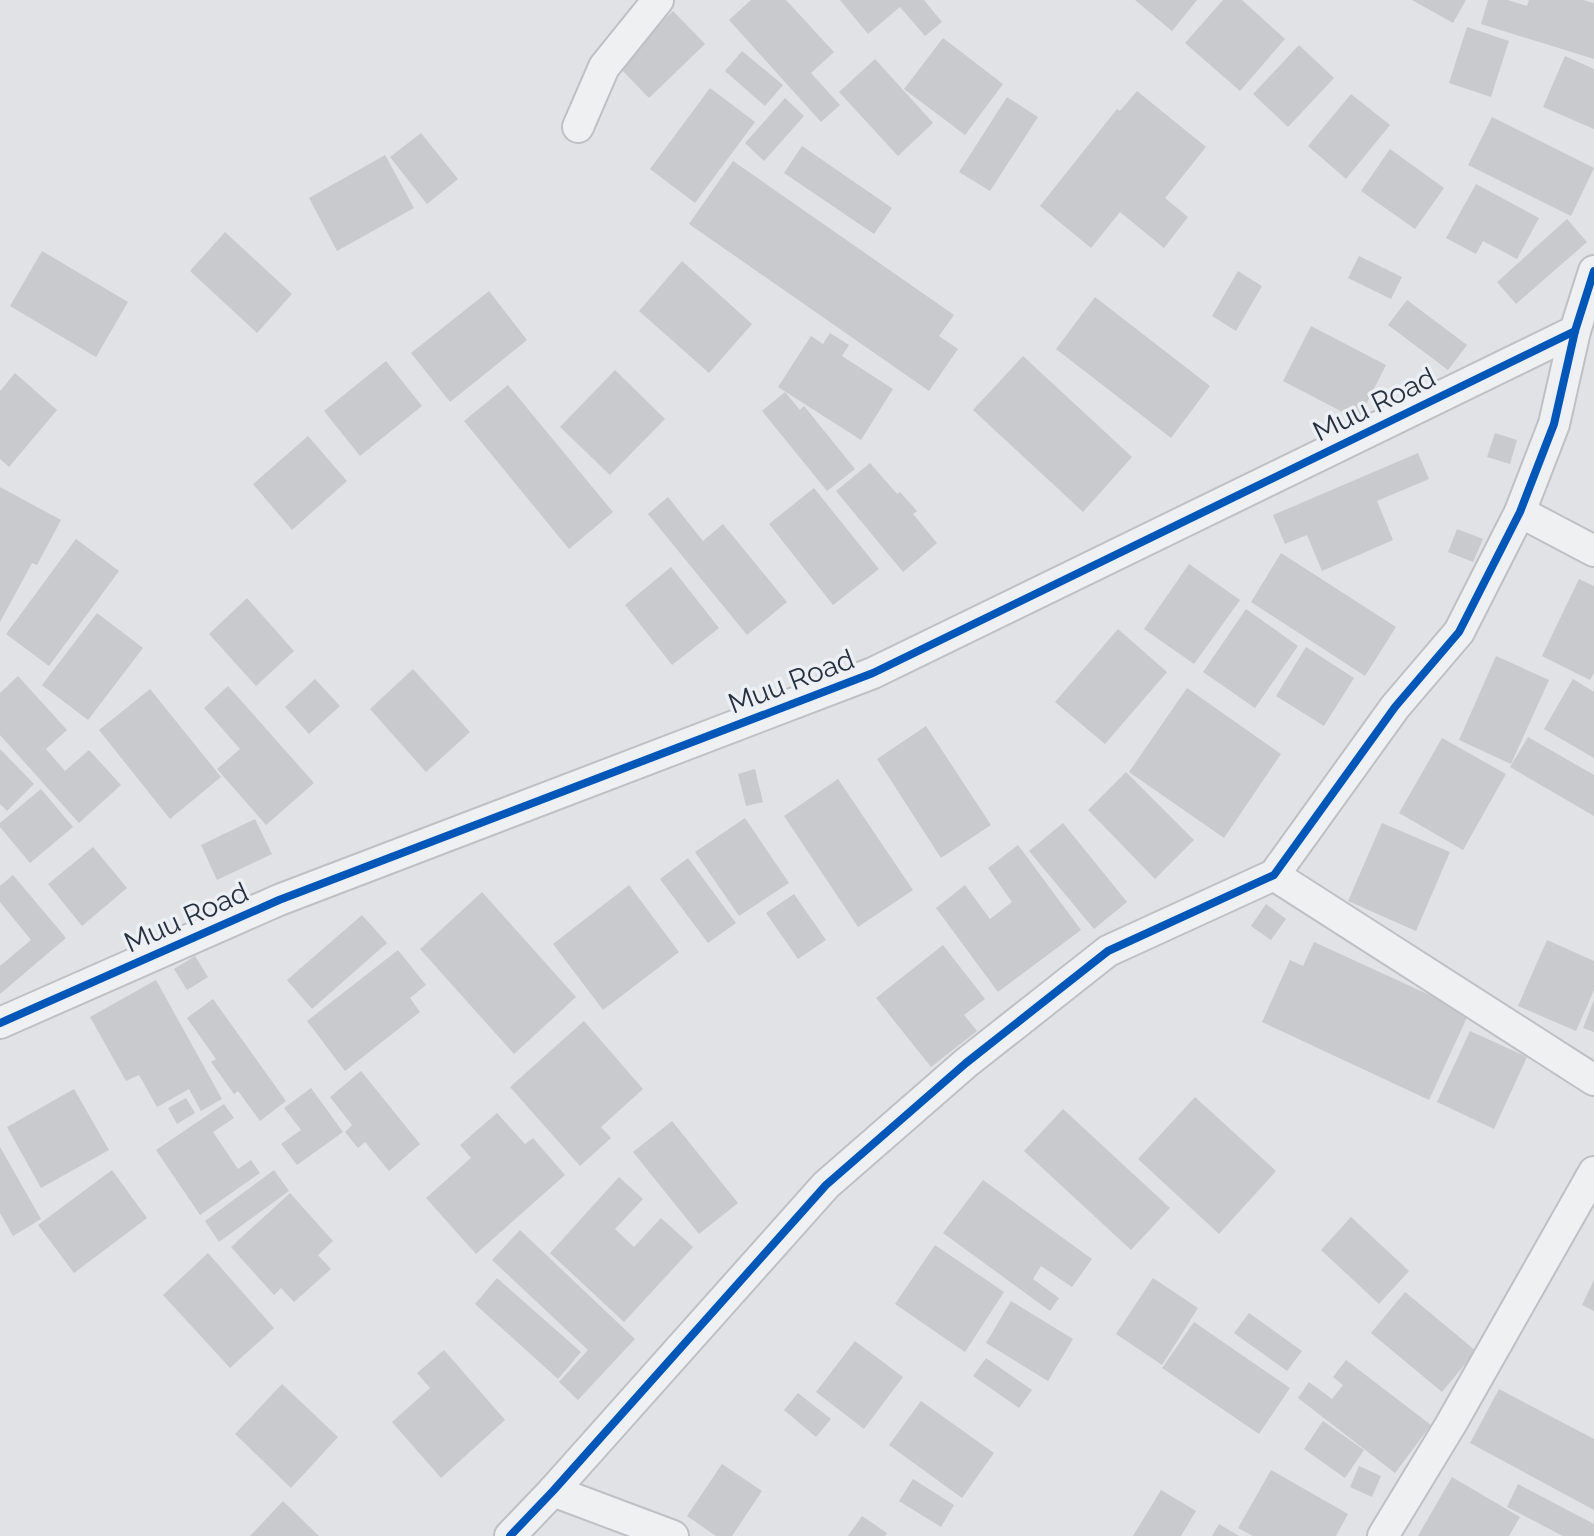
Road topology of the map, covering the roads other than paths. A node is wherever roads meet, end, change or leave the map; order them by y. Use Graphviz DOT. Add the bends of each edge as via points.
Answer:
graph roads {
  1 [pos="658,0"];
  2 [pos="578,127"];
  3 [pos="1594,271"];
  4 [pos="1575,331"];
  5 [pos="1520,512"];
  6 [pos="1594,551"];
  7 [pos="1274,875"];
  8 [pos="0,1023"];
  9 [pos="1594,1080"];
  10 [pos="1594,1172"];
  11 [pos="553,1491"];
  12 [pos="510,1536"];
  13 [pos="673,1536"];
  14 [pos="1383,1536"];
  1 -- 2 [label="street" via="604,67"];
  3 -- 4 [label="street"];
  4 -- 5 [label="street" via="1554,424"];
  4 -- 8 [label="street, Muu Road" via="873,673 279,900"];
  5 -- 6 [label="street"];
  5 -- 7 [label="street" via="1459,632 1395,707"];
  7 -- 9 [label="street"];
  7 -- 11 [label="street" via="1108,951 966,1063 826,1185"];
  10 -- 14 [label="street"];
  11 -- 12 [label="street"];
  11 -- 13 [label="street"];
}
